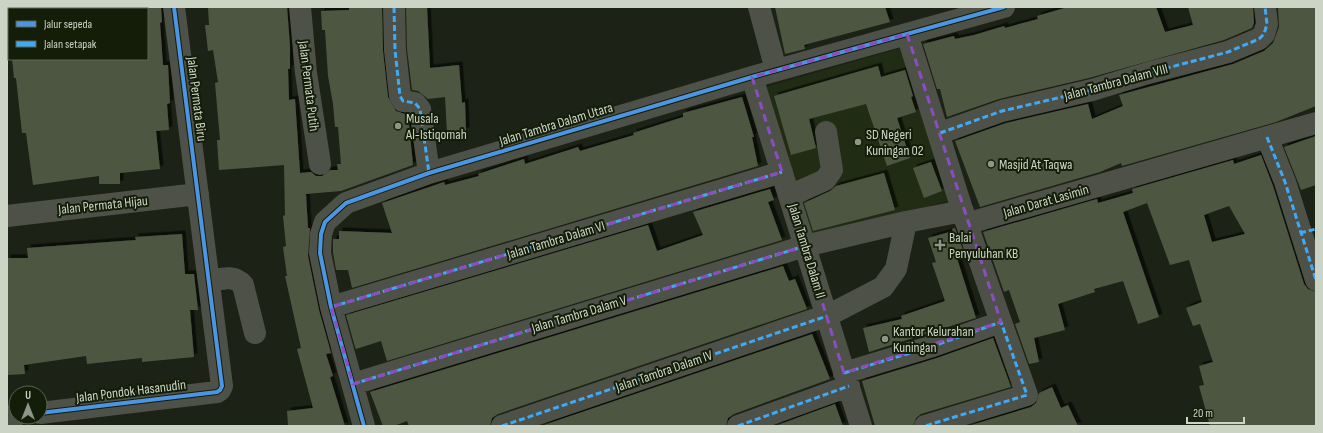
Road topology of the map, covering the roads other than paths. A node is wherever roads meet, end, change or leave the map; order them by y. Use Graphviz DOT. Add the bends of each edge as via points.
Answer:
graph roads {
  1 [pos="174,7"];
  2 [pos="300,7"];
  3 [pos="394,7"];
  4 [pos="759,7"];
  5 [pos="1004,7"];
  6 [pos="1265,7"];
  7 [pos="907,34"];
  8 [pos="776,70"];
  9 [pos="752,77"];
  10 [pos="1316,123"];
  11 [pos="826,132"];
  12 [pos="940,133"];
  13 [pos="1267,137"];
  14 [pos="320,164"];
  15 [pos="782,172"];
  16 [pos="430,173"];
  17 [pos="198,194"];
  18 [pos="789,196"];
  19 [pos="7,216"];
  20 [pos="965,216"];
  21 [pos="906,222"];
  22 [pos="1308,231"];
  23 [pos="805,246"];
  24 [pos="1316,280"];
  25 [pos="209,281"];
  26 [pos="332,307"];
  27 [pos="827,316"];
  28 [pos="1001,322"];
  29 [pos="255,333"];
  30 [pos="846,380"];
  31 [pos="353,384"];
  32 [pos="222,386"];
  33 [pos="48,412"];
  34 [pos="364,426"];
  35 [pos="502,426"];
  36 [pos="738,426"];
  37 [pos="861,426"];
  38 [pos="925,426"];
  1 -- 17 [label="street, Jalan Permata Biru"];
  2 -- 14 [label="street, Jalan Permata Putih" via="306,73"];
  3 -- 16 [label="street" via="400,96 403,101 415,103 420,109"];
  4 -- 8 [label="street"];
  5 -- 7 [label="street, Jalan Tambra Dalam Utara"];
  6 -- 12 [label="street, Jalan Tambra Dalam VIII" via="1267,24 1264,34 1259,39 1228,52 1092,90 1002,111"];
  7 -- 8 [label="street, Jalan Tambra Dalam Utara"];
  7 -- 12 [label="street"];
  8 -- 9 [label="street, Jalan Tambra Dalam Utara"];
  9 -- 15 [label="street, Jalan Tambra Dalam II"];
  9 -- 16 [label="street, Jalan Tambra Dalam Utara"];
  10 -- 13 [label="street, Jalan Darat Lasimin"];
  11 -- 18 [label="street" via="832,170 830,176"];
  12 -- 20 [label="street"];
  13 -- 20 [label="street, Jalan Darat Lasimin" via="972,222"];
  13 -- 22 [label="street"];
  15 -- 18 [label="street, Jalan Tambra Dalam II"];
  15 -- 26 [label="street, Jalan Tambra Dalam VI"];
  16 -- 26 [label="street, Jalan Tambra Dalam Utara" via="346,203 325,222 321,234 320,253"];
  17 -- 19 [label="street, Jalan Permata Hijau"];
  17 -- 25 [label="street, Jalan Permata Biru"];
  18 -- 23 [label="street, Jalan Tambra Dalam II"];
  20 -- 21 [label="street, Jalan Darat Lasimin"];
  20 -- 28 [label="street"];
  21 -- 23 [label="street, Jalan Tambra Dalam V"];
  21 -- 27 [label="street, Jalan Tambra Dalam IV" via="896,268 883,287"];
  22 -- 24 [label="street"];
  23 -- 27 [label="street, Jalan Tambra Dalam II"];
  23 -- 31 [label="street, Jalan Tambra Dalam V"];
  25 -- 29 [label="street" via="233,278 243,284"];
  25 -- 32 [label="street, Jalan Permata Biru"];
  26 -- 31 [label="street, Jalan Tambra Dalam Utara"];
  27 -- 30 [label="street, Jalan Tambra Dalam II"];
  27 -- 35 [label="street, Jalan Tambra Dalam IV"];
  28 -- 30 [label="street"];
  28 -- 38 [label="street" via="1027,395"];
  30 -- 36 [label="street"];
  30 -- 37 [label="street, Jalan Tambra Dalam II"];
  31 -- 34 [label="street, Jalan Tambra Dalam Utara"];
  32 -- 33 [label="street, Jalan Pondok Hasanudin" via="216,392"];
}
